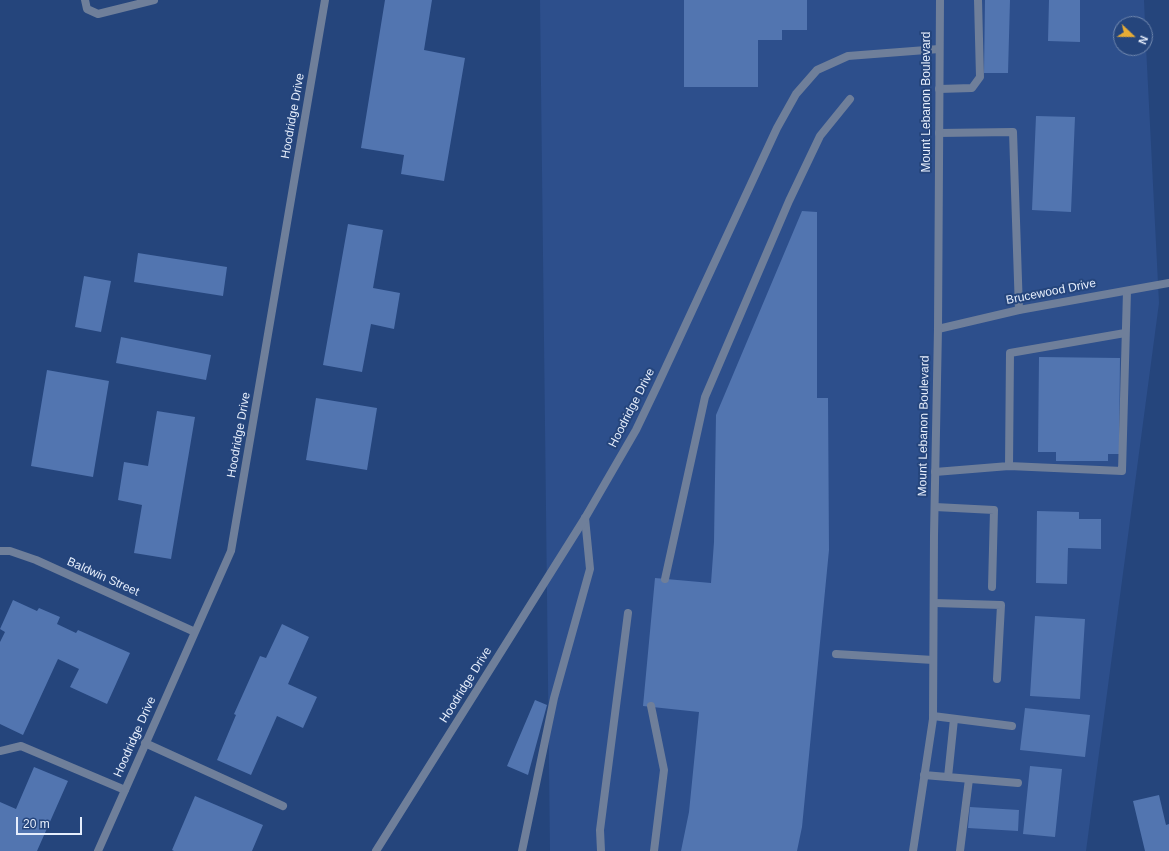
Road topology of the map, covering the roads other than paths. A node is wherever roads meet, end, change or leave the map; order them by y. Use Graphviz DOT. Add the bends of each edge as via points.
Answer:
graph roads {
  1 [pos="85,0"];
  2 [pos="154,0"];
  3 [pos="325,0"];
  4 [pos="940,0"];
  5 [pos="978,0"];
  6 [pos="939,49"];
  7 [pos="939,89"];
  8 [pos="850,99"];
  9 [pos="939,133"];
  10 [pos="1169,283"];
  11 [pos="1127,290"];
  12 [pos="1019,310"];
  13 [pos="938,329"];
  14 [pos="1126,333"];
  15 [pos="1008,466"];
  16 [pos="935,472"];
  17 [pos="935,507"];
  18 [pos="585,518"];
  19 [pos="0,551"];
  20 [pos="665,579"];
  21 [pos="992,587"];
  22 [pos="934,603"];
  23 [pos="628,612"];
  24 [pos="195,632"];
  25 [pos="836,654"];
  26 [pos="933,660"];
  27 [pos="997,679"];
  28 [pos="651,706"];
  29 [pos="933,716"];
  30 [pos="954,719"];
  31 [pos="1012,726"];
  32 [pos="145,744"];
  33 [pos="0,751"];
  34 [pos="924,775"];
  35 [pos="948,777"];
  36 [pos="969,778"];
  37 [pos="1018,783"];
  38 [pos="125,790"];
  39 [pos="284,806"];
  40 [pos="98,851"];
  41 [pos="376,851"];
  42 [pos="522,851"];
  43 [pos="601,851"];
  44 [pos="654,851"];
  45 [pos="913,851"];
  46 [pos="960,851"];
  1 -- 2 [label="street" via="87,9 98,14"];
  3 -- 24 [label="street, Hoodridge Drive" via="231,551"];
  4 -- 6 [label="street, Mount Lebanon Boulevard"];
  5 -- 7 [label="street" via="980,77 972,88"];
  6 -- 7 [label="street, Mount Lebanon Boulevard"];
  6 -- 18 [label="street, Hoodridge Drive" via="848,56 817,70 796,94 777,128 639,423"];
  7 -- 9 [label="street, Mount Lebanon Boulevard"];
  8 -- 20 [label="street" via="820,136 705,397"];
  9 -- 12 [label="street" via="1013,132"];
  9 -- 13 [label="street, Mount Lebanon Boulevard"];
  10 -- 11 [label="street, Brucewood Drive"];
  11 -- 12 [label="street, Brucewood Drive"];
  11 -- 14 [label="street"];
  12 -- 13 [label="street, Brucewood Drive"];
  13 -- 16 [label="street, Mount Lebanon Boulevard"];
  14 -- 15 [label="street" via="1010,353"];
  14 -- 15 [label="street" via="1122,471"];
  15 -- 16 [label="street"];
  16 -- 17 [label="street, Mount Lebanon Boulevard"];
  17 -- 21 [label="street" via="994,510"];
  17 -- 22 [label="street, Mount Lebanon Boulevard"];
  18 -- 41 [label="street, Hoodridge Drive"];
  18 -- 42 [label="street" via="590,569 554,698"];
  19 -- 24 [label="street, Baldwin Street" via="10,551 36,560"];
  22 -- 26 [label="street, Mount Lebanon Boulevard"];
  22 -- 27 [label="street" via="1001,605"];
  23 -- 43 [label="street" via="600,830"];
  24 -- 32 [label="street, Hoodridge Drive"];
  25 -- 26 [label="street"];
  26 -- 29 [label="street, Mount Lebanon Boulevard"];
  28 -- 44 [label="street" via="664,770"];
  29 -- 30 [label="street"];
  29 -- 34 [label="street, Mount Lebanon Boulevard"];
  30 -- 31 [label="street"];
  30 -- 35 [label="street"];
  32 -- 38 [label="street, Hoodridge Drive"];
  32 -- 39 [label="street"];
  33 -- 38 [label="street" via="21,746"];
  34 -- 35 [label="street"];
  34 -- 45 [label="street, Mount Lebanon Boulevard"];
  35 -- 36 [label="street"];
  36 -- 37 [label="street"];
  36 -- 46 [label="street"];
  38 -- 40 [label="street, Hoodridge Drive"];
}
